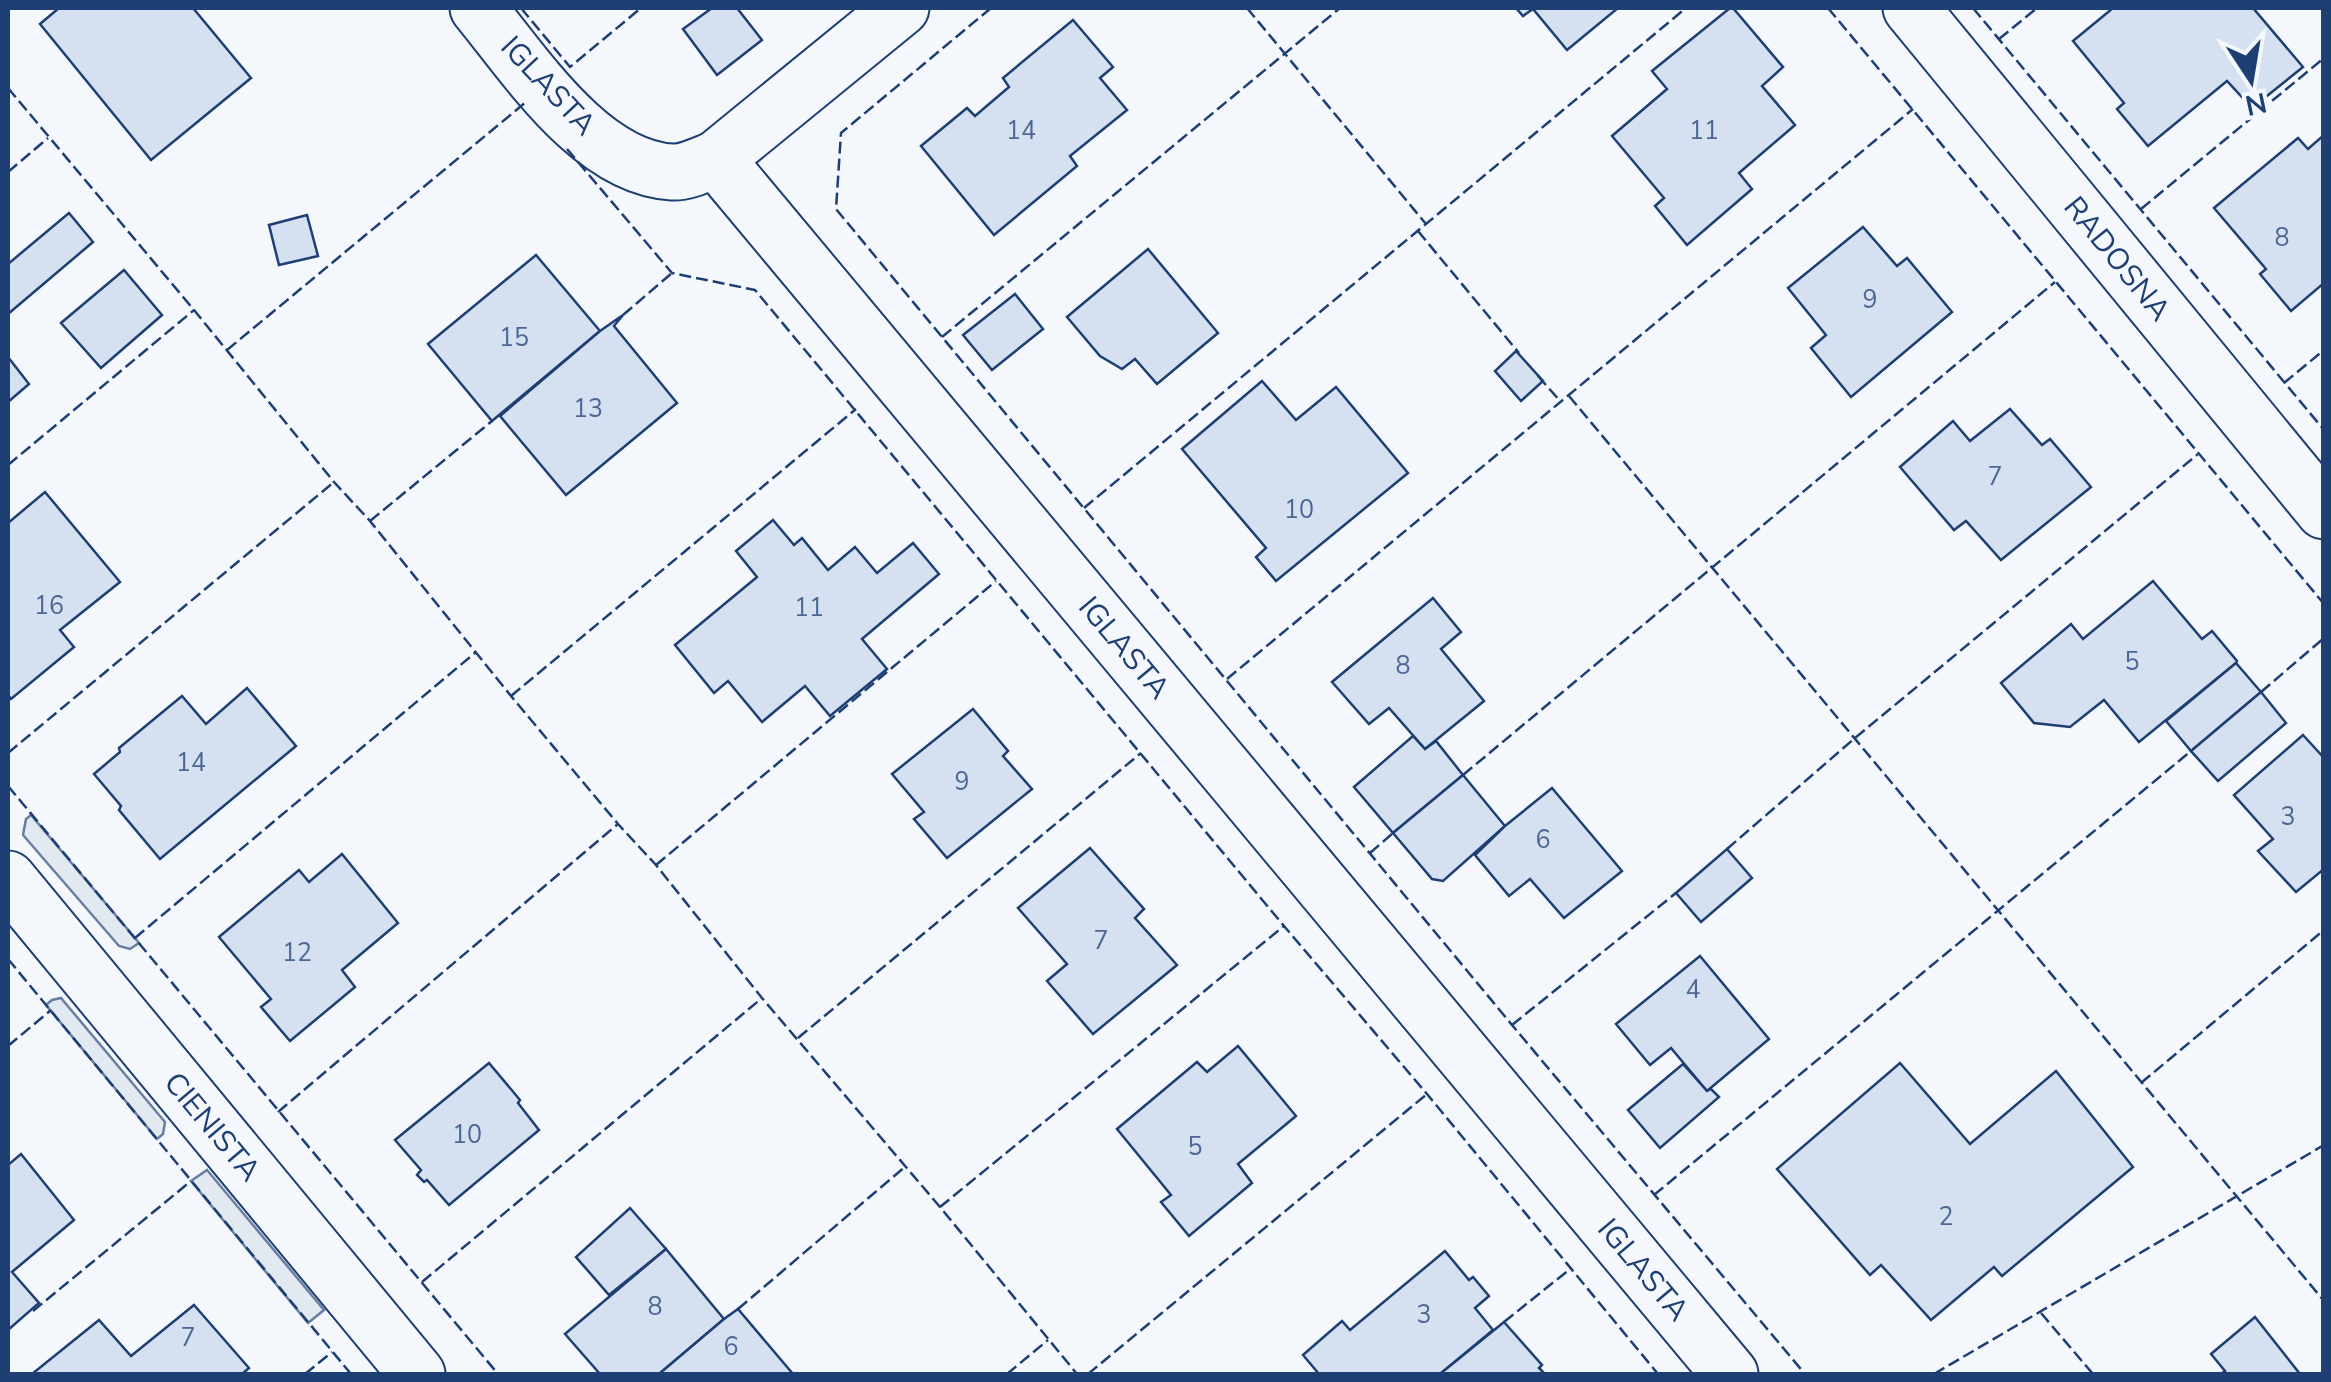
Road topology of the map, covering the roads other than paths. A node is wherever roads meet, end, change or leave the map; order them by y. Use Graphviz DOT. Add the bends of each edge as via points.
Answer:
graph roads {
  1 [pos="478,8"];
  2 [pos="901,8"];
  3 [pos="1911,8"];
  4 [pos="716,159"];
  5 [pos="2324,511"];
  6 [pos="8,879"];
  7 [pos="417,1374"];
  8 [pos="1730,1374"];
  1 -- 4 [label="street, IGLASTA" via="567,116 614,154 676,173"];
  2 -- 4 [label="street"];
  3 -- 5 [label="street, RADOSNA"];
  4 -- 8 [label="street, IGLASTA"];
  6 -- 7 [label="street, CIENISTA"];
}
